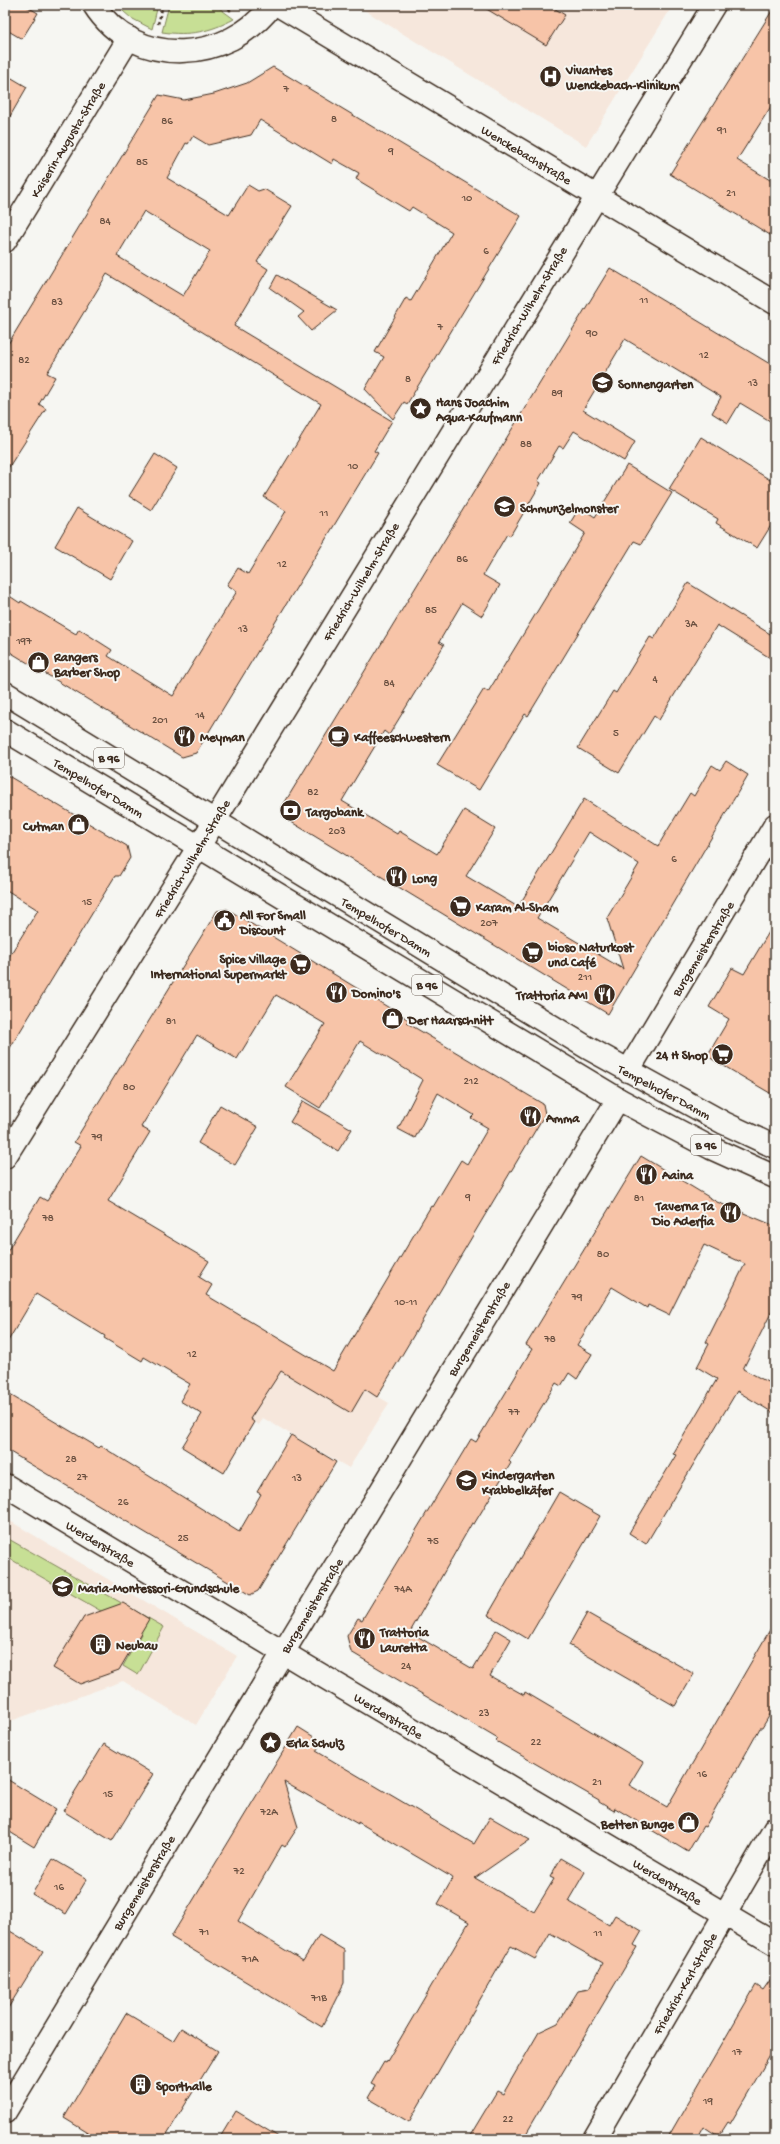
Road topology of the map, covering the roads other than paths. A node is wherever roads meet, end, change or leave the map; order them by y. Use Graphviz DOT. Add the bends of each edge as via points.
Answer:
graph roads {
  1 [pos="94,5"];
  2 [pos="272,5"];
  3 [pos="278,5"];
  4 [pos="714,5"];
  5 [pos="129,38"];
  6 [pos="596,195"];
  7 [pos="5,241"];
  8 [pos="775,304"];
  9 [pos="5,693"];
  10 [pos="5,730"];
  11 [pos="214,822"];
  12 [pos="775,825"];
  13 [pos="198,847"];
  14 [pos="628,1071"];
  15 [pos="618,1098"];
  16 [pos="775,1147"];
  17 [pos="5,1158"];
  18 [pos="775,1177"];
  19 [pos="5,1485"];
  20 [pos="283,1652"];
  21 [pos="775,1828"];
  22 [pos="724,1913"];
  23 [pos="775,1944"];
  24 [pos="5,2112"];
  25 [pos="594,2139"];
  1 -- 5 [label="street" via="106,20"];
  2 -- 5 [label="street" via="253,26 216,47 174,51 151,47"];
  3 -- 6 [label="street, Wenckebachstraße"];
  4 -- 6 [label="street, Friedrich-Wilhelm-Straße"];
  5 -- 7 [label="street, Kaiserin-Augusta-Straße"];
  6 -- 8 [label="street, Wenckebachstraße"];
  6 -- 11 [label="street, Friedrich-Wilhelm-Straße"];
  9 -- 11 [label="street, Tempelhofer Damm / B 96"];
  10 -- 13 [label="street, Tempelhofer Damm / B 96"];
  11 -- 13 [label="street, Friedrich-Wilhelm-Straße"];
  11 -- 14 [label="street, Tempelhofer Damm / B 96"];
  12 -- 14 [label="street, Burgemeisterstraße"];
  13 -- 15 [label="street, Tempelhofer Damm / B 96"];
  13 -- 17 [label="street, Friedrich-Wilhelm-Straße"];
  14 -- 16 [label="street, Tempelhofer Damm / B 96"];
  15 -- 18 [label="street, Tempelhofer Damm / B 96" via="711,1148"];
  15 -- 20 [label="street, Burgemeisterstraße"];
  19 -- 20 [label="street, Werderstraße"];
  20 -- 22 [label="street, Werderstraße"];
  20 -- 24 [label="street, Burgemeisterstraße"];
  21 -- 22 [label="street, Friedrich-Karl-Straße"];
  22 -- 23 [label="street, Werderstraße"];
  22 -- 25 [label="street, Friedrich-Karl-Straße"];
}
